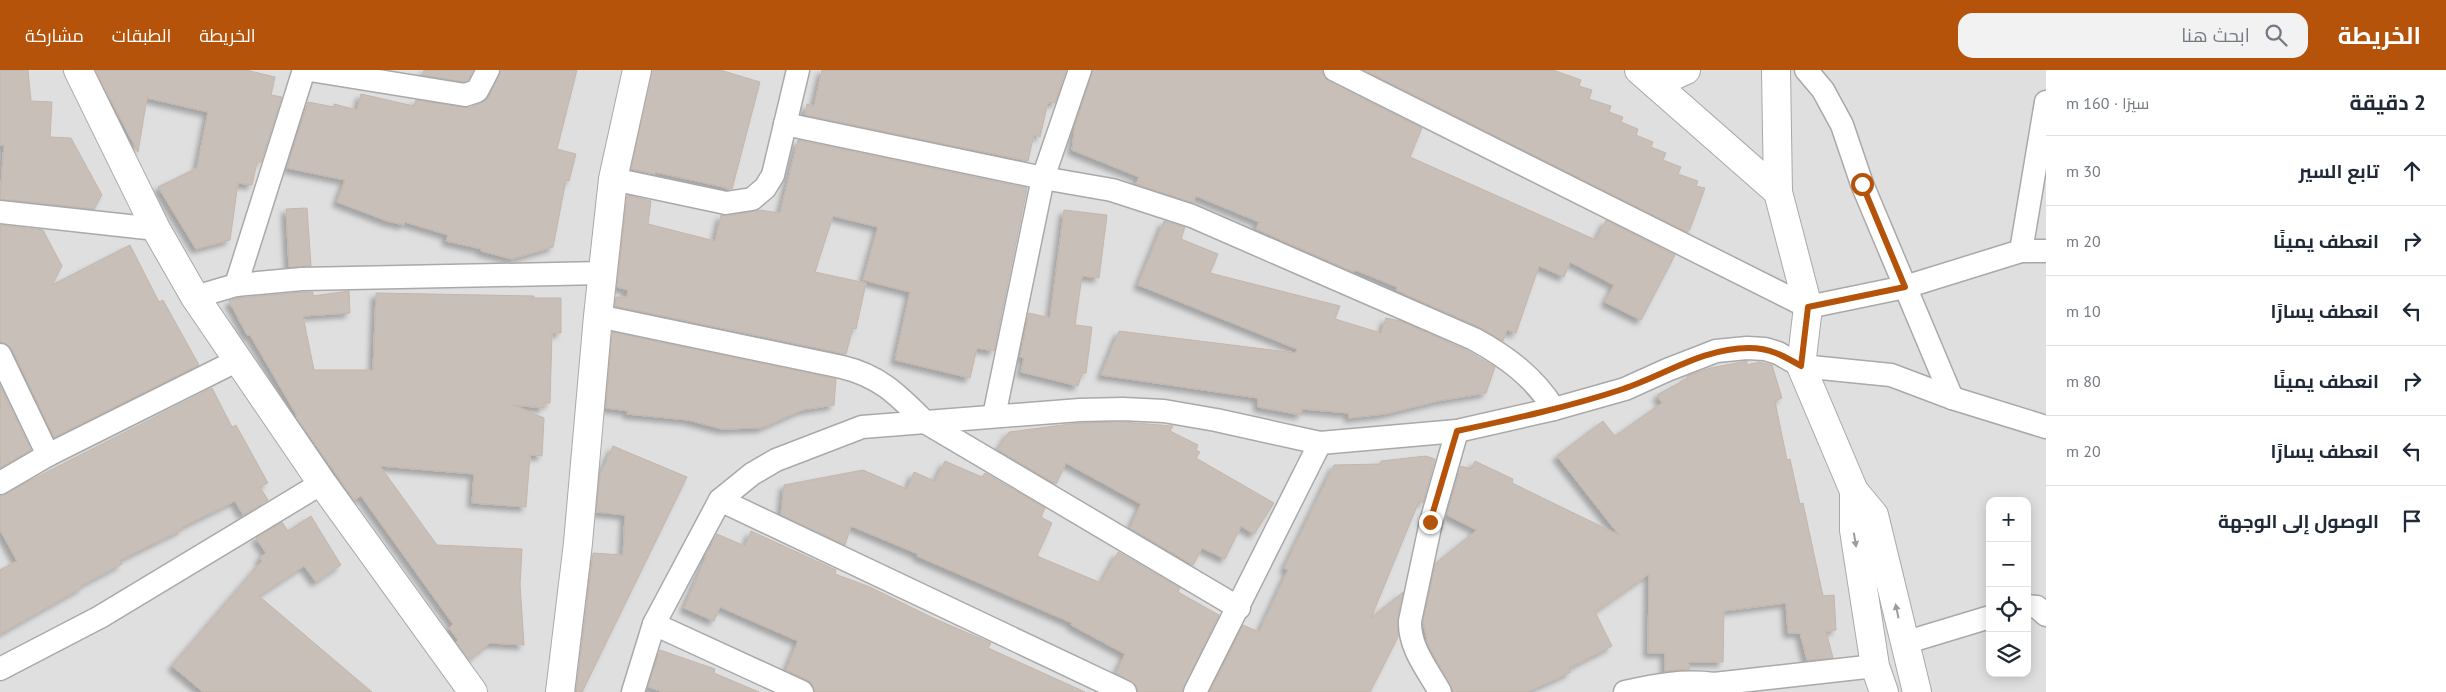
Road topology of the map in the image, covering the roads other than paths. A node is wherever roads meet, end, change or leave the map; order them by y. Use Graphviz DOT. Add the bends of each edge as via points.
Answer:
graph roads {
  1 [pos="78,70"];
  2 [pos="304,70"];
  3 [pos="310,70"];
  4 [pos="488,70"];
  5 [pos="637,70"];
  6 [pos="798,70"];
  7 [pos="1080,70"];
  8 [pos="1335,70"];
  9 [pos="1686,70"];
  10 [pos="1776,70"];
  11 [pos="1806,70"];
  12 [pos="1647,77"];
  13 [pos="2046,102"];
  14 [pos="785,124"];
  15 [pos="1043,178"];
  16 [pos="613,179"];
  17 [pos="1778,192"];
  18 [pos="0,212"];
  19 [pos="156,229"];
  20 [pos="2022,251"];
  21 [pos="2046,251"];
  22 [pos="603,273"];
  23 [pos="236,285"];
  24 [pos="1905,287"];
  25 [pos="195,297"];
  26 [pos="1808,307"];
  27 [pos="598,316"];
  28 [pos="0,355"];
  29 [pos="238,360"];
  30 [pos="1801,366"];
  31 [pos="1952,398"];
  32 [pos="1554,409"];
  33 [pos="994,416"];
  34 [pos="924,422"];
  35 [pos="2046,427"];
  36 [pos="1457,431"];
  37 [pos="1320,443"];
  38 [pos="48,455"];
  39 [pos="0,483"];
  40 [pos="322,483"];
  41 [pos="1854,491"];
  42 [pos="720,500"];
  43 [pos="2031,606"];
  44 [pos="1239,608"];
  45 [pos="2046,615"];
  46 [pos="1986,618"];
  47 [pos="654,624"];
  48 [pos="1904,642"];
  49 [pos="1876,666"];
  50 [pos="0,669"];
  51 [pos="1715,688"];
  52 [pos="473,692"];
  53 [pos="560,692"];
  54 [pos="633,692"];
  55 [pos="802,692"];
  56 [pos="1124,692"];
  57 [pos="1195,692"];
  58 [pos="1440,692"];
  59 [pos="1625,692"];
  60 [pos="1884,692"];
  61 [pos="1917,692"];
  1 -- 19 [label="street"];
  2 -- 23 [label="street"];
  3 -- 4 [label="street" via="465,95 477,90"];
  5 -- 16 [label="street"];
  6 -- 14 [label="street"];
  7 -- 15 [label="street"];
  8 -- 26 [label="street"];
  9 -- 12 [label="street"];
  10 -- 17 [label="street"];
  11 -- 24 [label="street" via="1823,90 1842,125 1862,184"];
  12 -- 17 [label="street"];
  13 -- 20 [label="street"];
  14 -- 15 [label="street"];
  14 -- 16 [label="street" via="773,175 752,199 726,203"];
  15 -- 32 [label="street" via="1112,190 1192,216 1445,325 1517,366 1542,391"];
  15 -- 33 [label="street"];
  16 -- 22 [label="street"];
  17 -- 26 [label="street"];
  18 -- 19 [label="street"];
  19 -- 25 [label="street"];
  20 -- 21 [label="street"];
  20 -- 24 [label="street"];
  22 -- 23 [label="street" via="302,279"];
  22 -- 27 [label="street"];
  23 -- 25 [label="street"];
  24 -- 26 [label="street"];
  24 -- 31 [label="street"];
  25 -- 29 [label="street"];
  26 -- 30 [label="street"];
  27 -- 34 [label="street" via="856,370 883,383"];
  27 -- 53 [label="street" via="578,543"];
  28 -- 38 [label="street"];
  29 -- 38 [label="street"];
  29 -- 40 [label="street"];
  30 -- 31 [label="street" via="1891,375"];
  30 -- 32 [label="street" via="1766,349 1716,352 1624,389"];
  30 -- 41 [label="street"];
  31 -- 35 [label="street"];
  32 -- 36 [label="street"];
  33 -- 34 [label="street"];
  33 -- 37 [label="street" via="1080,410 1164,411"];
  34 -- 42 [label="street" via="862,427 811,445 752,474"];
  34 -- 44 [label="street"];
  36 -- 37 [label="street"];
  36 -- 58 [label="street" via="1430,522 1409,632"];
  37 -- 44 [label="street"];
  38 -- 39 [label="street"];
  40 -- 50 [label="street" via="100,617"];
  40 -- 52 [label="street"];
  48 -- 41 [label="street, one-way" via="1874,515"];
  41 -- 49 [label="street, one-way" via="1854,530"];
  42 -- 47 [label="street"];
  42 -- 56 [label="street"];
  43 -- 45 [label="street" via="2037,606"];
  44 -- 57 [label="street"];
  46 -- 48 [label="street"];
  47 -- 54 [label="street"];
  47 -- 55 [label="street"];
  48 -- 61 [label="street"];
  49 -- 51 [label="street"];
  49 -- 60 [label="street"];
  51 -- 59 [label="street" via="1692,681 1668,682"];
}
